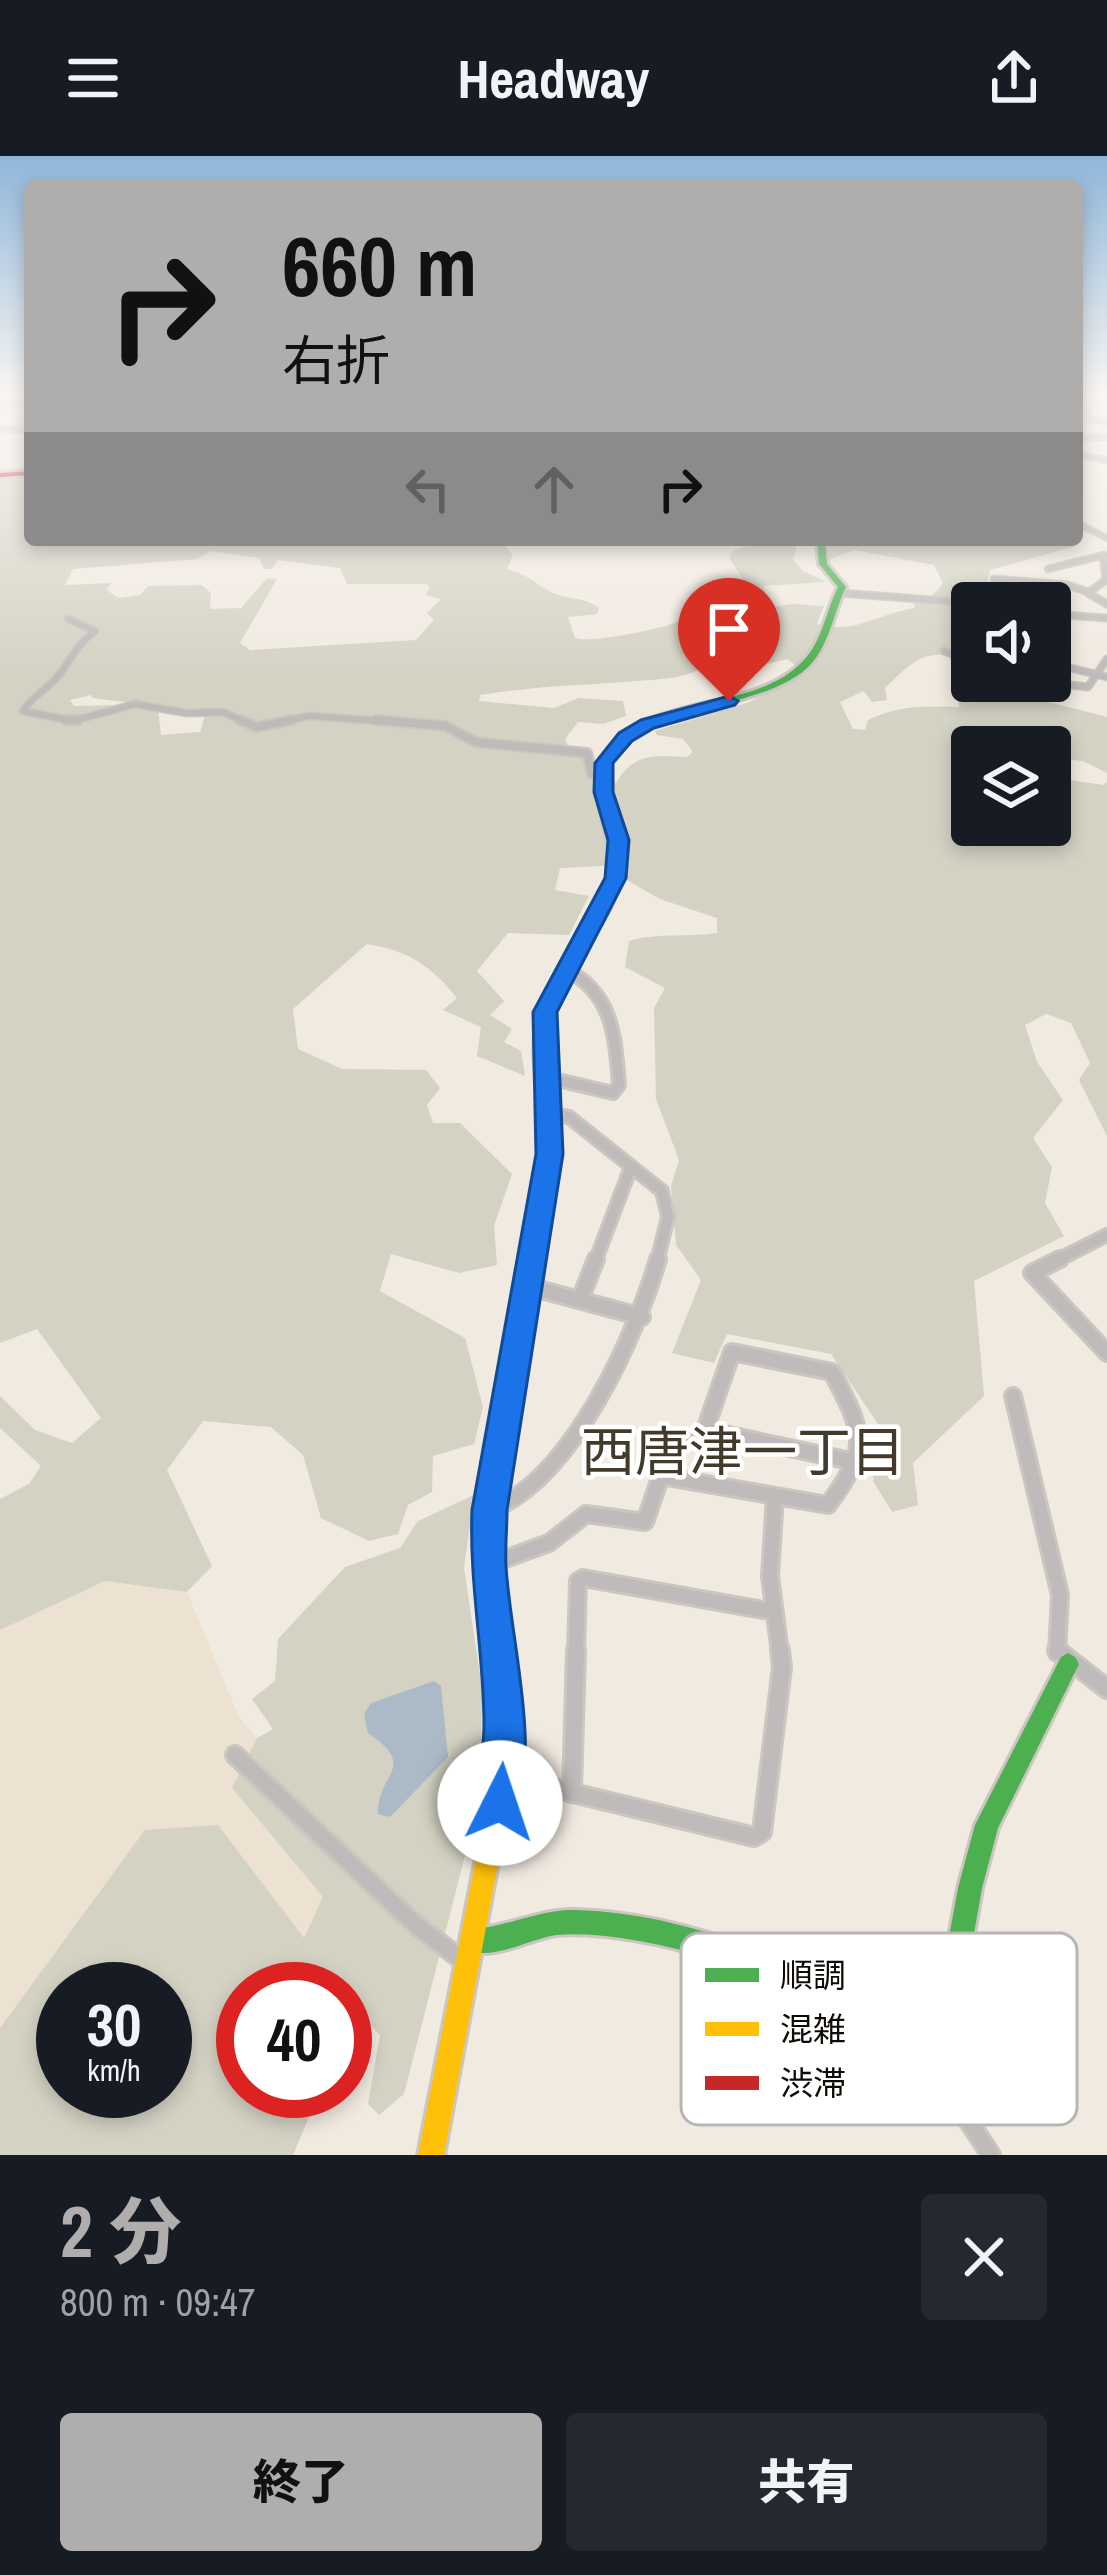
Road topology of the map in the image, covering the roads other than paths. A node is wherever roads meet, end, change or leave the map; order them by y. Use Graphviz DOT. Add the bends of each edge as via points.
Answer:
graph roads {
  1 [pos="821,546"];
  2 [pos="1105,555"];
  3 [pos="1048,569"];
  4 [pos="994,579"];
  5 [pos="1088,592"];
  6 [pos="833,600"];
  7 [pos="951,603"];
  8 [pos="1107,604"];
  9 [pos="1071,615"];
  10 [pos="1107,618"];
  11 [pos="68,619"];
  12 [pos="944,651"];
  13 [pos="951,654"];
  14 [pos="1107,659"];
  15 [pos="1071,668"];
  16 [pos="1102,676"];
  17 [pos="1071,685"];
  18 [pos="601,776"];
  19 [pos="566,969"];
  20 [pos="547,1084"];
  21 [pos="551,1114"];
  22 [pos="631,1167"];
  23 [pos="1107,1235"];
  24 [pos="527,1286"];
  25 [pos="580,1300"];
  26 [pos="642,1317"];
  27 [pos="1107,1353"];
  28 [pos="1013,1396"];
  29 [pos="705,1430"];
  30 [pos="860,1463"];
  31 [pos="661,1476"];
  32 [pos="775,1496"];
  33 [pos="490,1510"];
  34 [pos="488,1565"];
  35 [pos="775,1612"];
  36 [pos="1068,1664"];
  37 [pos="1107,1689"];
  38 [pos="235,1755"];
  39 [pos="502,1776"];
  40 [pos="572,1793"];
  41 [pos="962,1933"];
  42 [pos="475,1941"];
  43 [pos="681,1947"];
  44 [pos="470,1966"];
  45 [pos="971,2125"];
  46 [pos="431,2155"];
  47 [pos="991,2155"];
  1 -- 6 [label="main road" via="823,565 842,583"];
  2 -- 3 [label="street"];
  2 -- 5 [label="street" via="1106,580"];
  4 -- 5 [label="street"];
  5 -- 8 [label="street"];
  6 -- 7 [label="street"];
  6 -- 18 [label="main road" via="820,646 801,669 648,724 612,750"];
  9 -- 10 [label="street"];
  11 -- 18 [label="street" via="95,631 23,711 73,721 135,704 223,712 257,727 309,716 446,726 476,742 587,753 589,769"];
  12 -- 13 [label="street"];
  14 -- 16 [label="street"];
  15 -- 16 [label="street"];
  16 -- 17 [label="street" via="1088,687"];
  18 -- 19 [label="main road" via="618,840 616,878"];
  19 -- 20 [label="main road" via="545,1012"];
  19 -- 20 [label="street" via="608,1003 619,1085 613,1094"];
  20 -- 21 [label="main road"];
  21 -- 22 [label="street" via="568,1117"];
  21 -- 24 [label="main road"];
  22 -- 25 [label="street"];
  22 -- 26 [label="street" via="668,1201"];
  23 -- 27 [label="street" via="1032,1273"];
  24 -- 25 [label="street"];
  24 -- 33 [label="main road"];
  25 -- 26 [label="street"];
  26 -- 33 [label="street" via="581,1429 509,1504"];
  28 -- 36 [label="street" via="1060,1595 1057,1654"];
  29 -- 30 [label="street"];
  29 -- 30 [label="street" via="732,1352 832,1372 860,1427"];
  29 -- 31 [label="street" via="669,1452"];
  30 -- 32 [label="street" via="828,1505"];
  31 -- 32 [label="street"];
  31 -- 34 [label="street" via="645,1522 586,1514 549,1544"];
  32 -- 35 [label="street"];
  33 -- 34 [label="main road"];
  34 -- 39 [label="main road"];
  35 -- 40 [label="street" via="578,1581"];
  35 -- 40 [label="street" via="782,1667 763,1832 754,1837"];
  36 -- 37 [label="street"];
  36 -- 41 [label="main road" via="987,1825"];
  38 -- 44 [label="street"];
  39 -- 40 [label="street"];
  39 -- 42 [label="main road"];
  42 -- 43 [label="main road" via="544,1924 623,1928"];
  42 -- 44 [label="main road"];
  44 -- 46 [label="main road"];
  45 -- 47 [label="street"];
}
